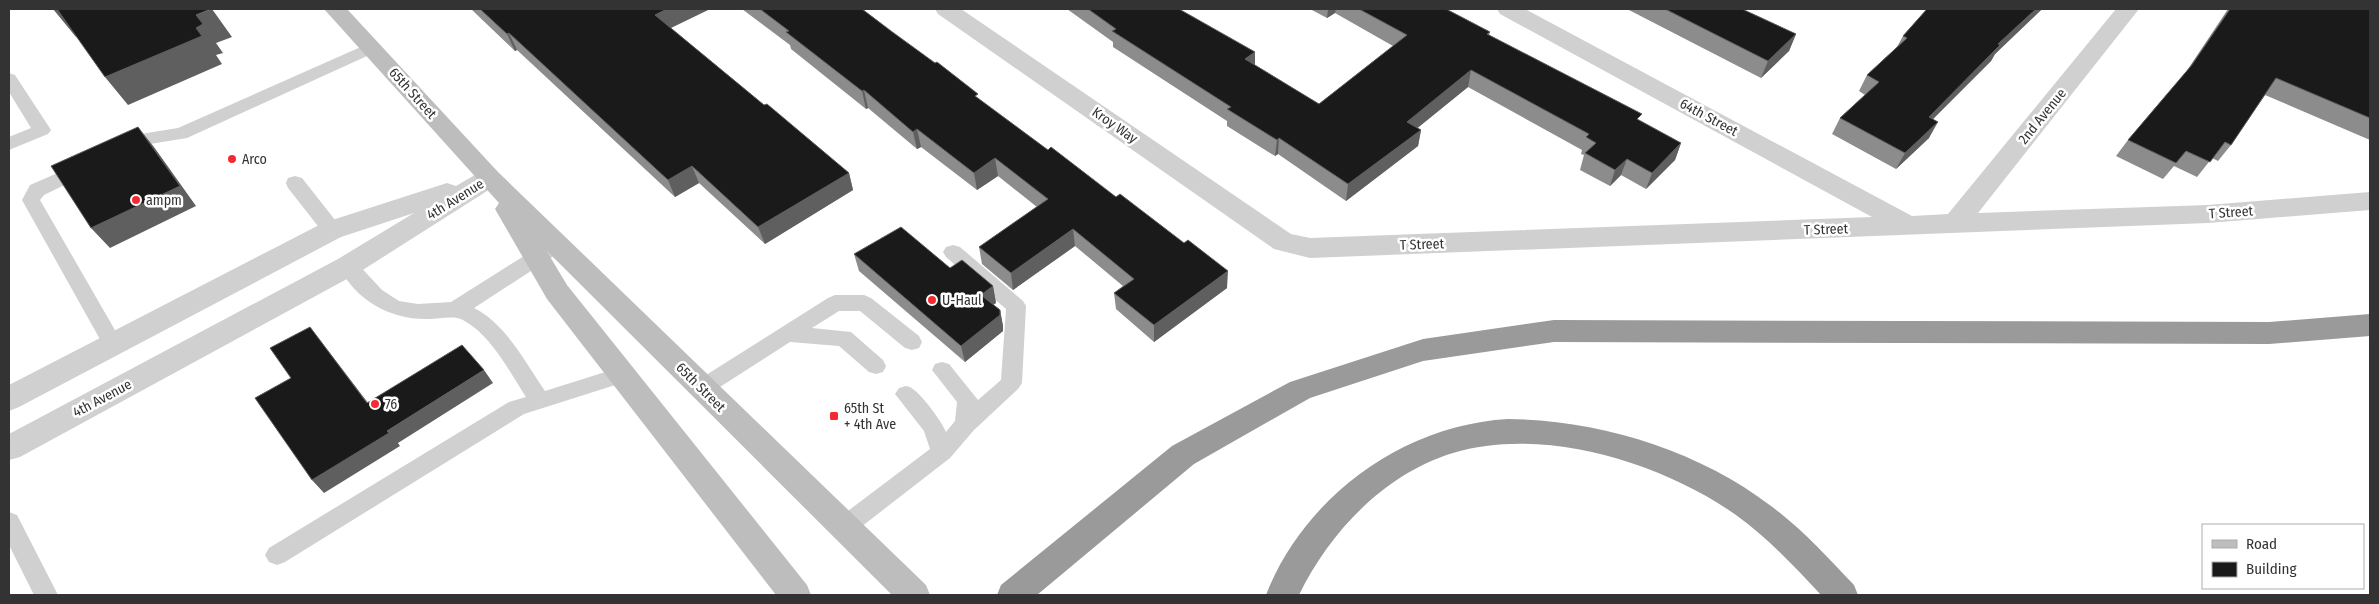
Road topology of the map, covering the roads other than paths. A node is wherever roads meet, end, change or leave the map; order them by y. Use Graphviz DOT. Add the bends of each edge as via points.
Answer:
graph roads {
  1 [pos="335,9"];
  2 [pos="946,9"];
  3 [pos="1508,9"];
  4 [pos="2128,9"];
  5 [pos="372,47"];
  6 [pos="9,79"];
  7 [pos="9,144"];
  8 [pos="489,178"];
  9 [pos="295,183"];
  10 [pos="2370,201"];
  11 [pos="1956,224"];
  12 [pos="1910,226"];
  13 [pos="332,230"];
  14 [pos="1282,242"];
  15 [pos="547,252"];
  16 [pos="953,252"];
  17 [pos="348,266"];
  18 [pos="455,310"];
  19 [pos="2370,325"];
  20 [pos="787,334"];
  21 [pos="912,342"];
  22 [pos="113,344"];
  23 [pos="876,366"];
  24 [pos="942,370"];
  25 [pos="621,375"];
  26 [pos="702,388"];
  27 [pos="906,394"];
  28 [pos="9,399"];
  29 [pos="540,401"];
  30 [pos="966,424"];
  31 [pos="9,448"];
  32 [pos="942,452"];
  33 [pos="9,522"];
  34 [pos="844,527"];
  35 [pos="277,555"];
  36 [pos="46,595"];
  37 [pos="795,595"];
  38 [pos="914,595"];
  39 [pos="1013,595"];
  40 [pos="1282,595"];
  41 [pos="1842,595"];
  1 -- 5 [label="main road, 65th Street"];
  2 -- 14 [label="street, Kroy Way"];
  3 -- 12 [label="street, 64th Street"];
  4 -- 11 [label="street, 2nd Avenue"];
  5 -- 8 [label="main road, 65th Street"];
  5 -- 22 [label="lane" via="181,134 147,138 37,190 31,200"];
  6 -- 7 [label="lane" via="42,130"];
  8 -- 13 [label="street, 4th Avenue"];
  8 -- 15 [label="main road, 65th Street"];
  8 -- 17 [label="street, 4th Avenue"];
  9 -- 13 [label="lane"];
  10 -- 11 [label="street, T Street" via="2208,214"];
  11 -- 12 [label="street, T Street"];
  12 -- 14 [label="street, T Street" via="1310,248"];
  13 -- 22 [label="street, 4th Avenue"];
  15 -- 18 [label="lane"];
  15 -- 25 [label="main road, 65th Street" via="556,292"];
  15 -- 26 [label="main road, 65th Street"];
  16 -- 30 [label="lane" via="1016,306 1011,383"];
  17 -- 18 [label="lane" via="371,294 385,303 405,310"];
  17 -- 31 [label="street, 4th Avenue"];
  18 -- 29 [label="lane" via="471,314 492,333"];
  19 -- 39 [label="highway" via="2269,333 1554,331 1423,350 1300,390 1183,455"];
  20 -- 21 [label="lane" via="835,303 864,303"];
  20 -- 23 [label="lane" via="844,338"];
  20 -- 26 [label="lane"];
  22 -- 28 [label="street, 4th Avenue"];
  24 -- 30 [label="lane" via="968,400"];
  25 -- 29 [label="lane"];
  25 -- 37 [label="main road, 65th Street"];
  26 -- 34 [label="main road, 65th Street"];
  27 -- 32 [label="lane" via="933,427"];
  29 -- 35 [label="lane" via="517,408"];
  30 -- 32 [label="lane"];
  32 -- 34 [label="lane"];
  33 -- 36 [label="lane"];
  34 -- 38 [label="main road, 65th Street"];
  40 -- 41 [label="highway" via="1295,567 1319,531 1359,490 1392,467 1446,442 1508,431 1574,436 1639,452 1683,469 1746,505 1785,535"];
}
